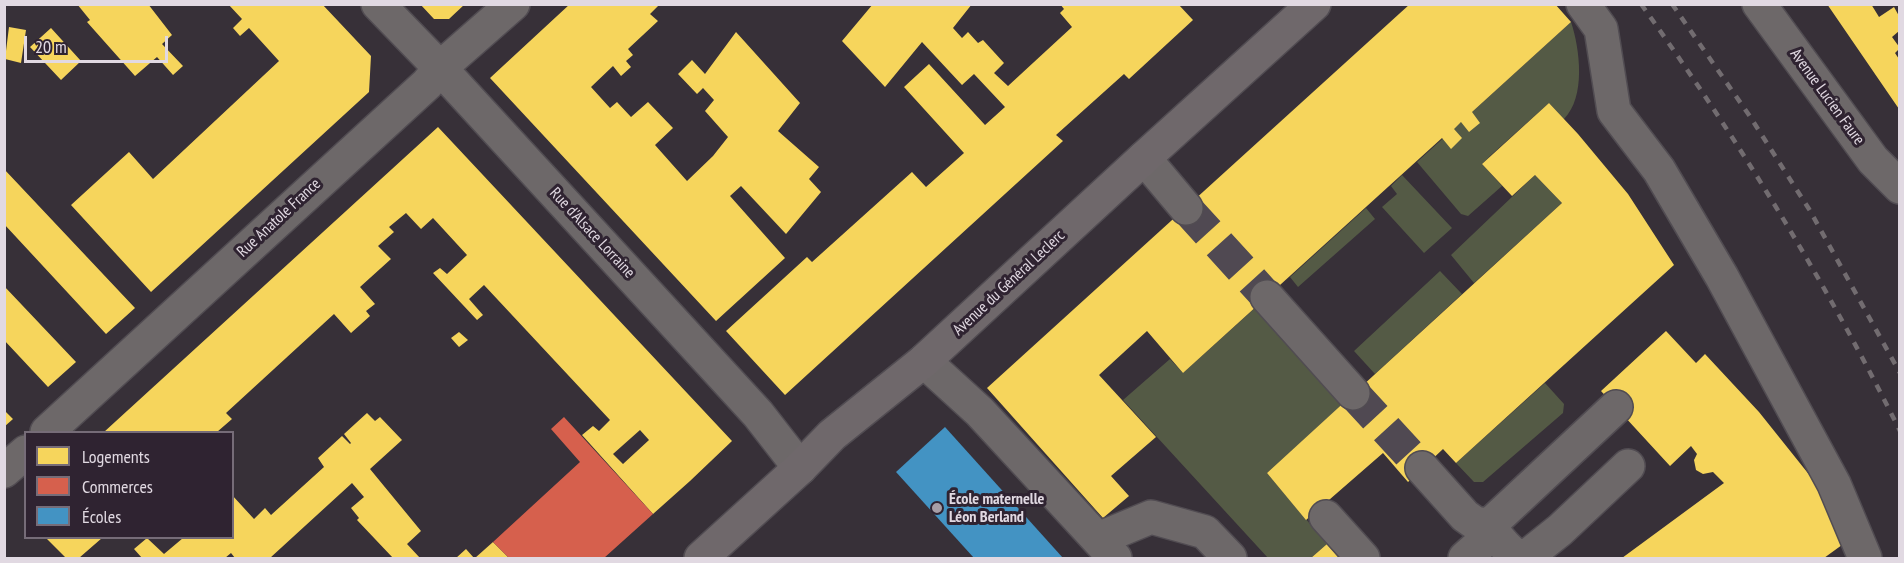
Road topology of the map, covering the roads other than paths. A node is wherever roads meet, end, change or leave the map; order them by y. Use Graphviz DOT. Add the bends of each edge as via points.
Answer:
graph roads {
  1 [pos="378,4"];
  2 [pos="513,4"];
  3 [pos="1314,4"];
  4 [pos="1583,4"];
  5 [pos="1759,4"];
  6 [pos="440,68"];
  7 [pos="1144,158"];
  8 [pos="1899,187"];
  9 [pos="1186,208"];
  10 [pos="1267,297"];
  11 [pos="924,361"];
  12 [pos="1353,393"];
  13 [pos="1616,407"];
  14 [pos="47,431"];
  15 [pos="24,454"];
  16 [pos="1628,466"];
  17 [pos="800,468"];
  18 [pos="1422,468"];
  19 [pos="4,471"];
  20 [pos="1326,517"];
  21 [pos="1493,529"];
  22 [pos="1107,549"];
  23 [pos="701,558"];
  24 [pos="1230,558"];
  25 [pos="1364,558"];
  26 [pos="1465,558"];
  27 [pos="1522,558"];
  28 [pos="1865,558"];
  1 -- 6 [label="street, Rue d'Alsace Lorraine"];
  2 -- 6 [label="street, Rue Anatole France"];
  3 -- 7 [label="main road, Avenue du Général Leclerc"];
  4 -- 28 [label="street" via="1601,29 1614,111 1659,170 1722,277 1834,484"];
  5 -- 8 [label="street, Avenue Lucien Faure" via="1873,160"];
  6 -- 14 [label="street, Rue Anatole France"];
  6 -- 17 [label="street, Rue d'Alsace Lorraine" via="758,414"];
  7 -- 9 [label="street"];
  7 -- 11 [label="main road, Avenue du Général Leclerc"];
  10 -- 12 [label="street"];
  11 -- 17 [label="main road, Avenue du Général Leclerc" via="832,435"];
  11 -- 22 [label="street" via="980,412"];
  13 -- 21 [label="street" via="1496,520"];
  15 -- 19 [label="street"];
  16 -- 27 [label="street" via="1560,530"];
  17 -- 23 [label="main road, Avenue du Général Leclerc"];
  18 -- 21 [label="street" via="1465,516"];
  20 -- 25 [label="street"];
  21 -- 26 [label="street"];
  21 -- 27 [label="street" via="1513,554"];
  22 -- 24 [label="street" via="1151,517 1205,532"];
}
